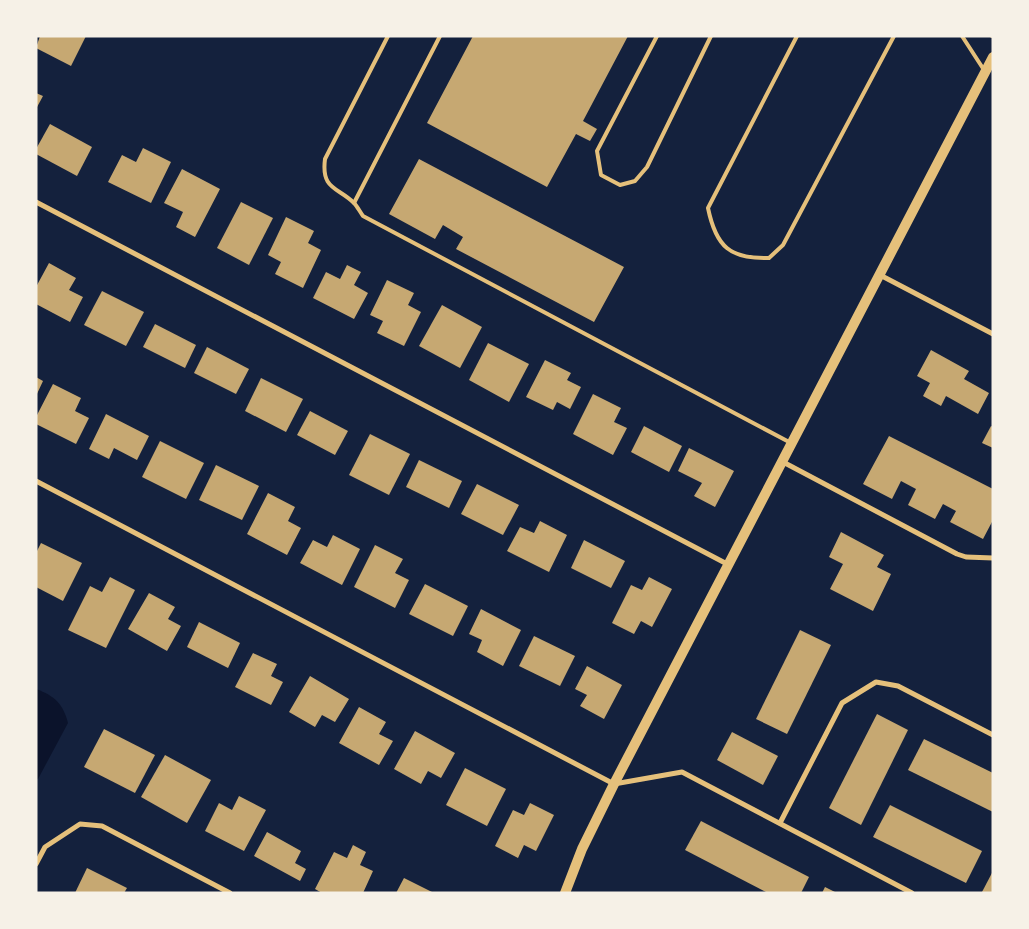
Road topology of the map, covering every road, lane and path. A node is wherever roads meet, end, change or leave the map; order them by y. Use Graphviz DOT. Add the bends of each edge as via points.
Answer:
graph roads {
  1 [pos="388,36"];
  2 [pos="440,36"];
  3 [pos="657,36"];
  4 [pos="711,36"];
  5 [pos="797,36"];
  6 [pos="894,36"];
  7 [pos="962,36"];
  8 [pos="993,57"];
  9 [pos="985,72"];
  10 [pos="36,202"];
  11 [pos="354,203"];
  12 [pos="880,275"];
  13 [pos="993,334"];
  14 [pos="793,444"];
  15 [pos="783,462"];
  16 [pos="36,481"];
  17 [pos="993,558"];
  18 [pos="730,565"];
  19 [pos="993,735"];
  20 [pos="614,784"];
  21 [pos="780,823"];
  22 [pos="36,864"];
  23 [pos="230,893"];
  24 [pos="565,893"];
  25 [pos="912,893"];
  1 -- 11 [label="lane" via="326,159 327,180 335,191"];
  2 -- 11 [label="lane"];
  3 -- 4 [label="lane" via="597,151 602,175 620,185 635,182 647,167"];
  5 -- 6 [label="lane" via="708,208 712,228 726,250 747,258 769,258 783,245"];
  7 -- 9 [label="lane"];
  8 -- 9 [label="main road"];
  9 -- 12 [label="main road"];
  10 -- 18 [label="street"];
  11 -- 14 [label="lane" via="363,216"];
  12 -- 13 [label="street"];
  12 -- 14 [label="main road"];
  14 -- 15 [label="main road"];
  15 -- 17 [label="street" via="957,554"];
  15 -- 18 [label="main road"];
  16 -- 20 [label="street"];
  18 -- 20 [label="main road"];
  19 -- 21 [label="street" via="898,686 876,682 842,703"];
  20 -- 21 [label="street" via="682,772"];
  20 -- 24 [label="main road" via="582,849"];
  21 -- 25 [label="street"];
  22 -- 23 [label="street" via="45,847 80,824 102,826"];
}
